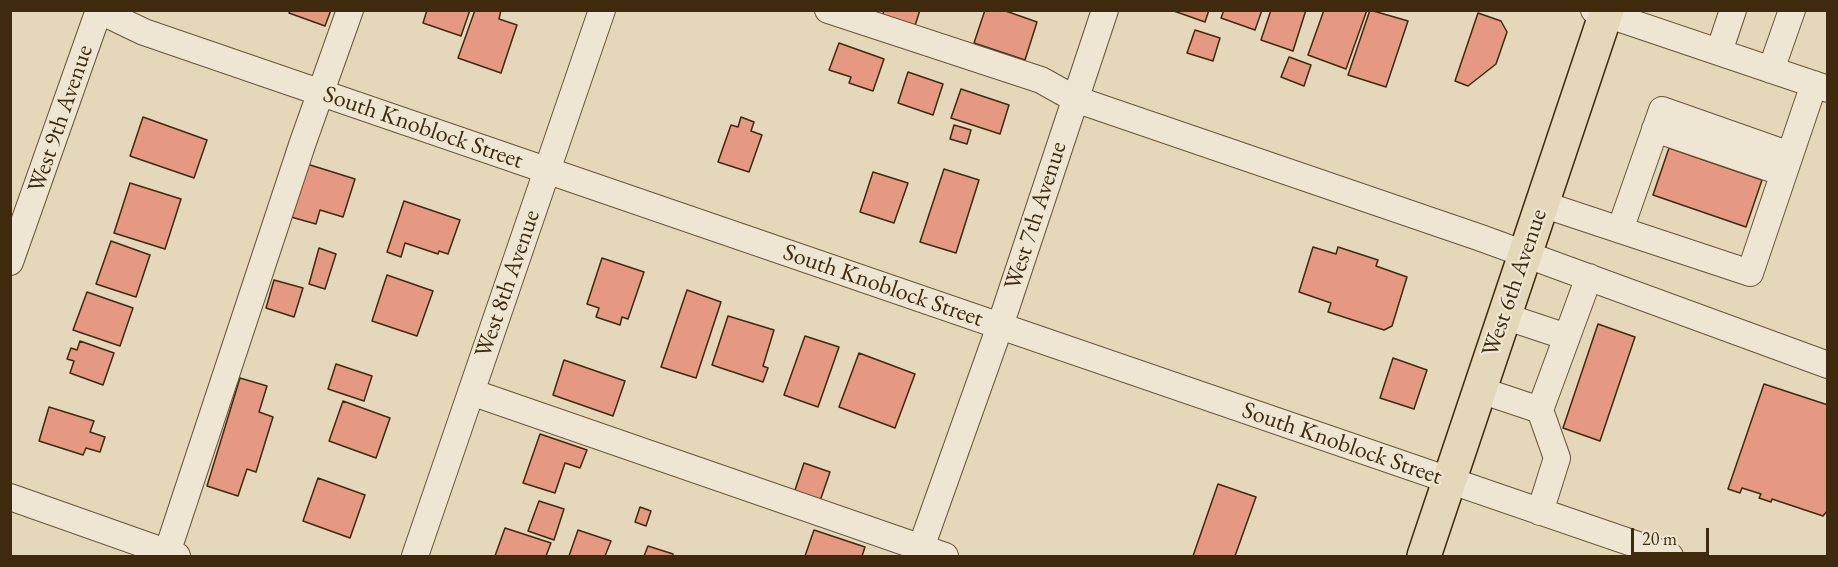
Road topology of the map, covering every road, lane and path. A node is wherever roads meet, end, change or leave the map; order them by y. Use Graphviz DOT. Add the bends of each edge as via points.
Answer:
graph roads {
  1 [pos="350,10"];
  2 [pos="602,10"];
  3 [pos="828,10"];
  4 [pos="1105,10"];
  5 [pos="1733,10"];
  6 [pos="1792,10"];
  7 [pos="98,11"];
  8 [pos="1602,12"];
  9 [pos="1719,52"];
  10 [pos="1772,70"];
  11 [pos="1820,87"];
  12 [pos="322,93"];
  13 [pos="1075,99"];
  14 [pos="1787,164"];
  15 [pos="547,170"];
  16 [pos="1542,204"];
  17 [pos="1620,230"];
  18 [pos="1525,254"];
  19 [pos="10,262"];
  20 [pos="1589,277"];
  21 [pos="1504,316"];
  22 [pos="1000,326"];
  23 [pos="1567,337"];
  24 [pos="1827,366"];
  25 [pos="1480,390"];
  26 [pos="471,392"];
  27 [pos="1540,410"];
  28 [pos="1449,481"];
  29 [pos="10,497"];
  30 [pos="1540,512"];
  31 [pos="919,552"];
  32 [pos="170,555"];
  33 [pos="415,556"];
  34 [pos="945,556"];
  35 [pos="1424,556"];
  36 [pos="1670,556"];
  1 -- 12 [label="street"];
  2 -- 15 [label="street, West 8th Avenue"];
  3 -- 13 [label="street" via="1041,80"];
  4 -- 13 [label="street, West 7th Avenue"];
  5 -- 9 [label="street"];
  6 -- 10 [label="street"];
  7 -- 12 [label="street, South Knoblock Street" via="144,32"];
  7 -- 19 [label="street, West 9th Avenue"];
  8 -- 9 [label="street"];
  8 -- 16 [label="highway, West 6th Avenue"];
  9 -- 10 [label="street"];
  10 -- 11 [label="street"];
  11 -- 14 [label="street"];
  12 -- 15 [label="street, South Knoblock Street"];
  12 -- 32 [label="street" via="299,153"];
  13 -- 18 [label="street"];
  13 -- 22 [label="street, West 7th Avenue"];
  14 -- 17 [label="street" via="1750,273"];
  14 -- 17 [label="street" via="1662,110"];
  15 -- 22 [label="street, South Knoblock Street"];
  15 -- 26 [label="street, West 8th Avenue"];
  16 -- 17 [label="street"];
  16 -- 18 [label="highway, West 6th Avenue"];
  18 -- 20 [label="street"];
  18 -- 21 [label="highway, West 6th Avenue"];
  20 -- 23 [label="street"];
  20 -- 24 [label="street"];
  21 -- 23 [label="street"];
  21 -- 25 [label="highway, West 6th Avenue"];
  22 -- 28 [label="street, South Knoblock Street"];
  22 -- 31 [label="street, West 7th Avenue"];
  23 -- 27 [label="street"];
  25 -- 27 [label="street"];
  25 -- 28 [label="highway, West 6th Avenue"];
  26 -- 31 [label="street"];
  26 -- 33 [label="street, West 8th Avenue"];
  27 -- 30 [label="street" via="1557,458"];
  28 -- 30 [label="street, South Knoblock Street"];
  28 -- 35 [label="highway, West 6th Avenue"];
  29 -- 32 [label="street"];
  30 -- 36 [label="street, South Knoblock Street"];
  31 -- 34 [label="street"];
}
